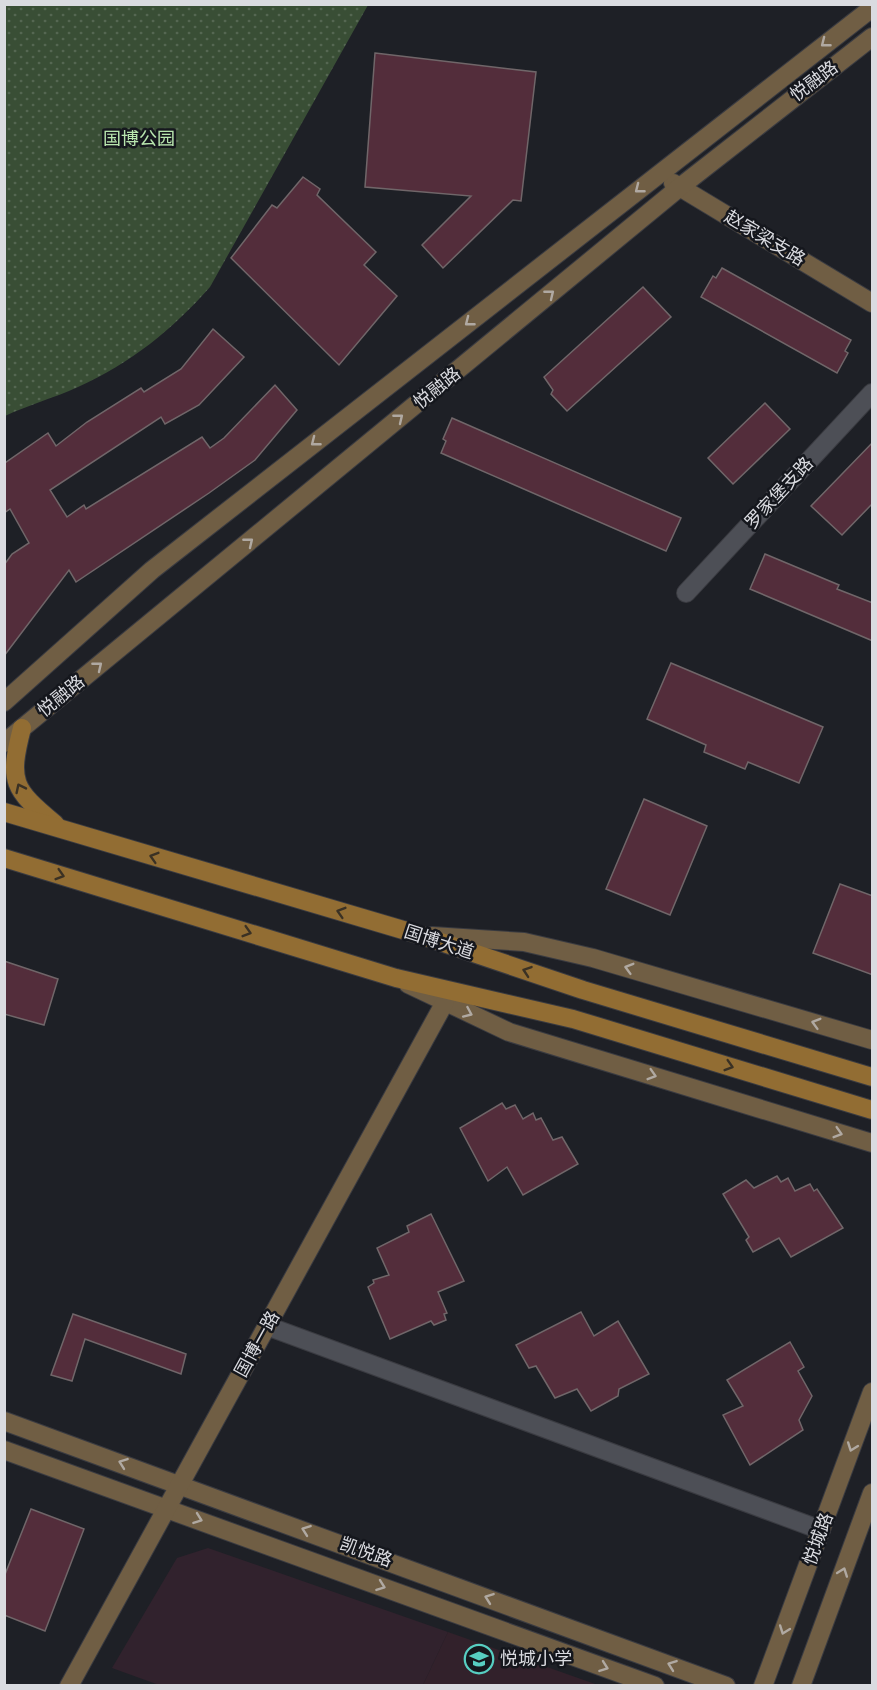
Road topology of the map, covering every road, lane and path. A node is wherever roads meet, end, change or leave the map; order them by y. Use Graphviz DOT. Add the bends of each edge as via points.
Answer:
graph roads {
  1 [pos="873,8"];
  2 [pos="873,37"];
  3 [pos="658,174"];
  4 [pos="680,187"];
  5 [pos="873,303"];
  6 [pos="873,393"];
  7 [pos="686,593"];
  8 [pos="4,702"];
  9 [pos="22,728"];
  10 [pos="4,743"];
  11 [pos="4,812"];
  12 [pos="61,829"];
  13 [pos="4,858"];
  14 [pos="420,935"];
  15 [pos="396,978"];
  16 [pos="445,1002"];
  17 [pos="873,1040"];
  18 [pos="873,1077"];
  19 [pos="873,1110"];
  20 [pos="873,1143"];
  21 [pos="267,1326"];
  22 [pos="873,1392"];
  23 [pos="4,1421"];
  24 [pos="4,1450"];
  25 [pos="179,1483"];
  26 [pos="873,1493"];
  27 [pos="166,1508"];
  28 [pos="821,1530"];
  29 [pos="69,1686"];
  30 [pos="655,1686"];
  31 [pos="726,1686"];
  32 [pos="763,1686"];
  33 [pos="801,1686"];
  1 -- 3 [label="street, 悦融路, one-way"];
  2 -- 4 [label="street, 悦融路"];
  3 -- 4 [label="street, 赵家梁支路"];
  3 -- 8 [label="street, 悦融路, one-way" via="152,570"];
  4 -- 5 [label="street, 赵家梁支路"];
  9 -- 4 [label="street, 悦融路, one-way"];
  6 -- 7 [label="street, 罗家堡支路"];
  9 -- 10 [label="street, 悦融路"];
  12 -- 9 [label="main road, one-way" via="27,801 16,784 14,761"];
  11 -- 12 [label="main road, 国博大道"];
  14 -- 12 [label="main road, 国博大道, one-way"];
  13 -- 15 [label="main road, one-way"];
  17 -- 14 [label="street, one-way" via="593,958 524,942"];
  18 -- 14 [label="main road, 国博大道, one-way" via="583,990"];
  15 -- 16 [label="street"];
  15 -- 19 [label="main road, one-way" via="573,1019"];
  16 -- 20 [label="street, one-way" via="509,1032"];
  16 -- 21 [label="street, 国博一路"];
  21 -- 25 [label="street, 国博一路"];
  21 -- 28 [label="street"];
  22 -- 28 [label="street, 悦城路, one-way"];
  25 -- 23 [label="street, 凯悦路, one-way"];
  24 -- 27 [label="street, 凯悦路"];
  25 -- 27 [label="street, 国博一路"];
  31 -- 25 [label="street, 凯悦路, one-way"];
  33 -- 26 [label="street, 悦城路, one-way"];
  27 -- 29 [label="street, 国博一路"];
  27 -- 30 [label="street, 凯悦路, one-way"];
  28 -- 32 [label="street, 悦城路, one-way"];
}
